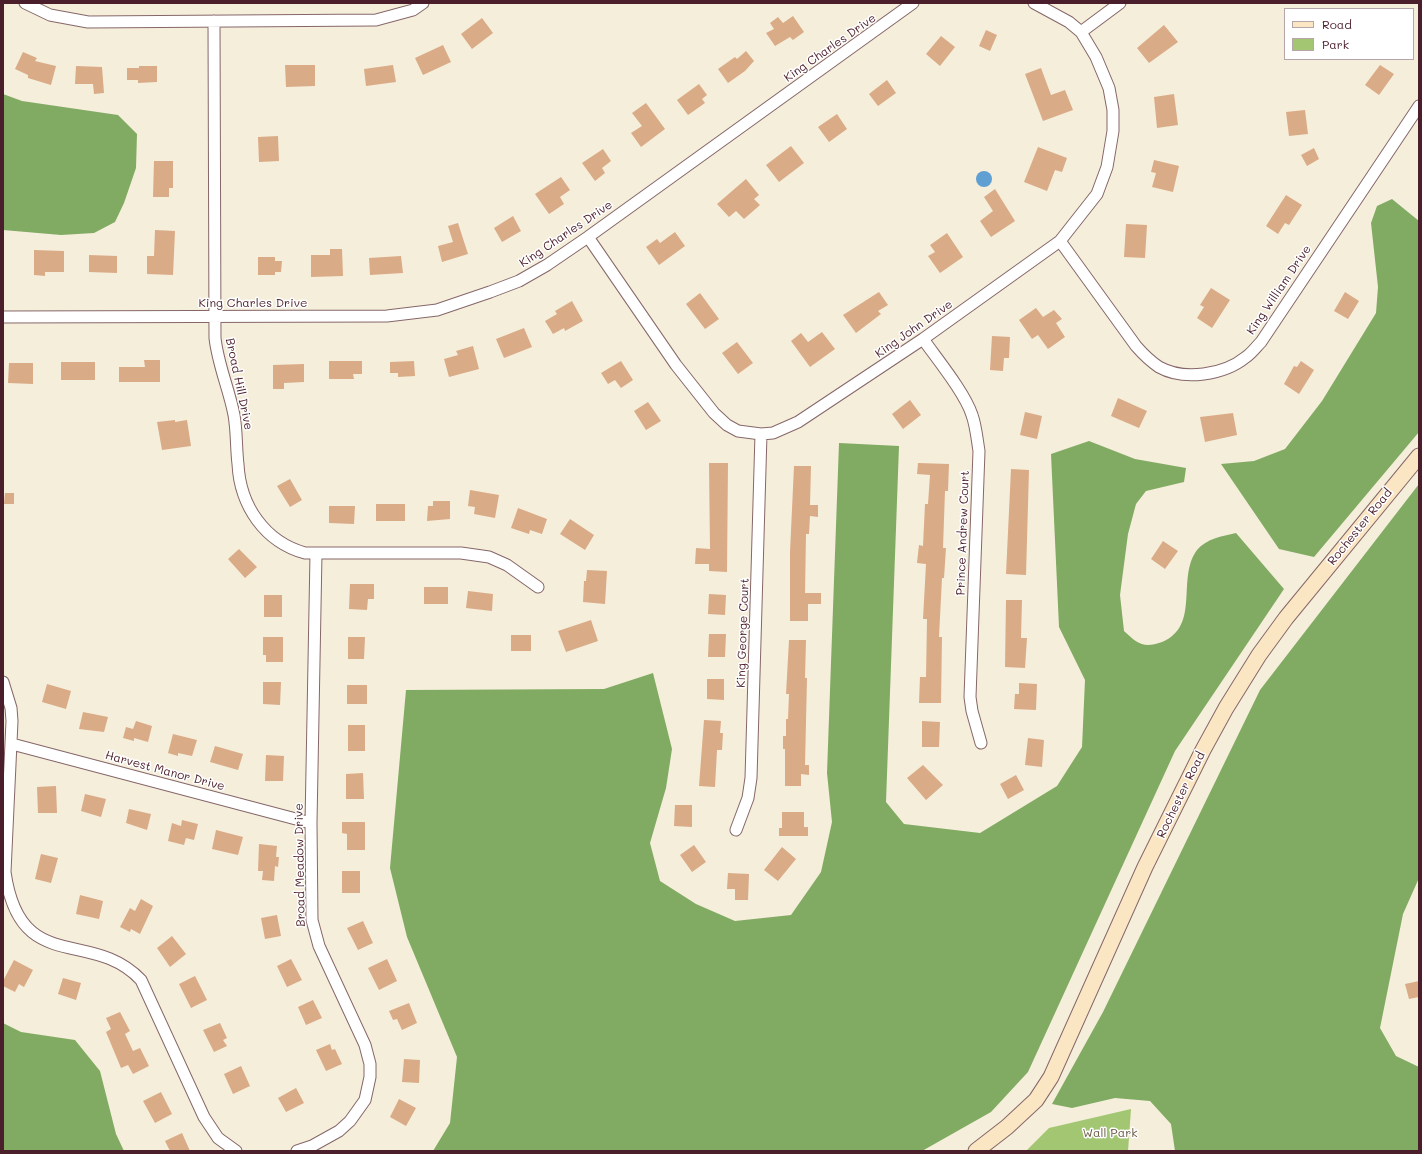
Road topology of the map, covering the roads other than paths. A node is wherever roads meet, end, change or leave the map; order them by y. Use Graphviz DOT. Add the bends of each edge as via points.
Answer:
graph roads {
  1 [pos="26,3"];
  2 [pos="423,3"];
  3 [pos="913,3"];
  4 [pos="1034,3"];
  5 [pos="1120,3"];
  6 [pos="214,21"];
  7 [pos="1081,32"];
  8 [pos="1419,106"];
  9 [pos="588,237"];
  10 [pos="1060,241"];
  11 [pos="214,316"];
  12 [pos="3,317"];
  13 [pos="923,339"];
  14 [pos="761,434"];
  15 [pos="1419,456"];
  16 [pos="316,554"];
  17 [pos="538,587"];
  18 [pos="3,682"];
  19 [pos="981,743"];
  20 [pos="12,744"];
  21 [pos="311,823"];
  22 [pos="736,830"];
  23 [pos="236,1151"];
  24 [pos="298,1151"];
  25 [pos="976,1151"];
  1 -- 6 [label="street" via="50,16 88,22"];
  2 -- 6 [label="street" via="413,10 376,20"];
  3 -- 9 [label="street, King Charles Drive"];
  4 -- 7 [label="street, King John Drive" via="1069,22"];
  5 -- 7 [label="street"];
  6 -- 11 [label="street, Broad Hill Drive"];
  7 -- 10 [label="street, King John Drive" via="1096,57 1109,88 1113,131 1107,167 1097,194"];
  8 -- 10 [label="street, King William Drive" via="1261,342 1246,358 1219,371 1184,375 1160,367 1150,360 1136,346"];
  9 -- 11 [label="street, King Charles Drive" via="519,281 437,310 387,316"];
  9 -- 14 [label="street, King John Drive" via="676,365 714,413 738,431"];
  10 -- 13 [label="street, King John Drive"];
  11 -- 12 [label="street, King Charles Drive"];
  11 -- 16 [label="street, Broad Hill Drive" via="217,354 232,402 238,466 248,504 257,521 269,535 295,550"];
  13 -- 14 [label="street, King John Drive" via="798,422 773,433"];
  13 -- 19 [label="street, Prince Andrew Court" via="966,402 972,414 978,439 970,697"];
  14 -- 22 [label="street, King George Court" via="751,778 748,798"];
  15 -- 25 [label="street, Rochester Road" via="1259,655 1203,750 1145,867 1051,1077 1036,1100"];
  16 -- 17 [label="street, Broad Hill Drive" via="461,553 489,557 507,565"];
  16 -- 21 [label="street, Broad Meadow Drive"];
  18 -- 20 [label="street" via="11,708"];
  20 -- 21 [label="street, Harvest Manor Drive"];
  20 -- 23 [label="street" via="5,872 8,891 19,917 26,926 46,941 111,960 134,972 141,980 204,1117 218,1138"];
  21 -- 24 [label="street, Broad Meadow Drive" via="311,907 314,931 365,1045 370,1064 370,1077 365,1100 350,1121 339,1131"];
}
